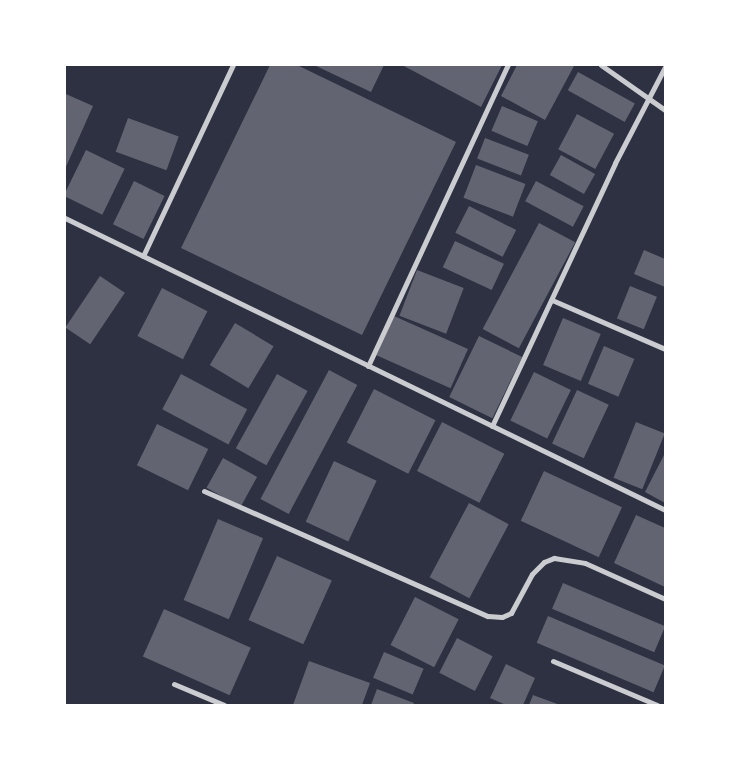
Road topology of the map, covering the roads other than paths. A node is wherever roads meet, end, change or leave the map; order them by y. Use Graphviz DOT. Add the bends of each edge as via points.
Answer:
graph roads {
  1 [pos="233,65"];
  2 [pos="508,65"];
  3 [pos="601,65"];
  4 [pos="665,67"];
  5 [pos="650,97"];
  6 [pos="665,110"];
  7 [pos="65,218"];
  8 [pos="143,256"];
  9 [pos="552,300"];
  10 [pos="665,348"];
  11 [pos="368,366"];
  12 [pos="492,426"];
  13 [pos="204,491"];
  14 [pos="665,510"];
  15 [pos="665,599"];
  16 [pos="553,660"];
  17 [pos="174,684"];
  18 [pos="224,705"];
  19 [pos="657,705"];
  1 -- 8 [label="street"];
  2 -- 11 [label="street"];
  3 -- 5 [label="street"];
  4 -- 5 [label="street"];
  5 -- 6 [label="street"];
  5 -- 9 [label="street"];
  7 -- 8 [label="street"];
  8 -- 11 [label="street"];
  9 -- 10 [label="street"];
  9 -- 12 [label="street"];
  11 -- 12 [label="street"];
  12 -- 14 [label="street"];
  13 -- 15 [label="street" via="488,616 502,617 511,613 532,574 544,562 554,558 585,563"];
  16 -- 19 [label="street"];
  17 -- 18 [label="street"];
}
